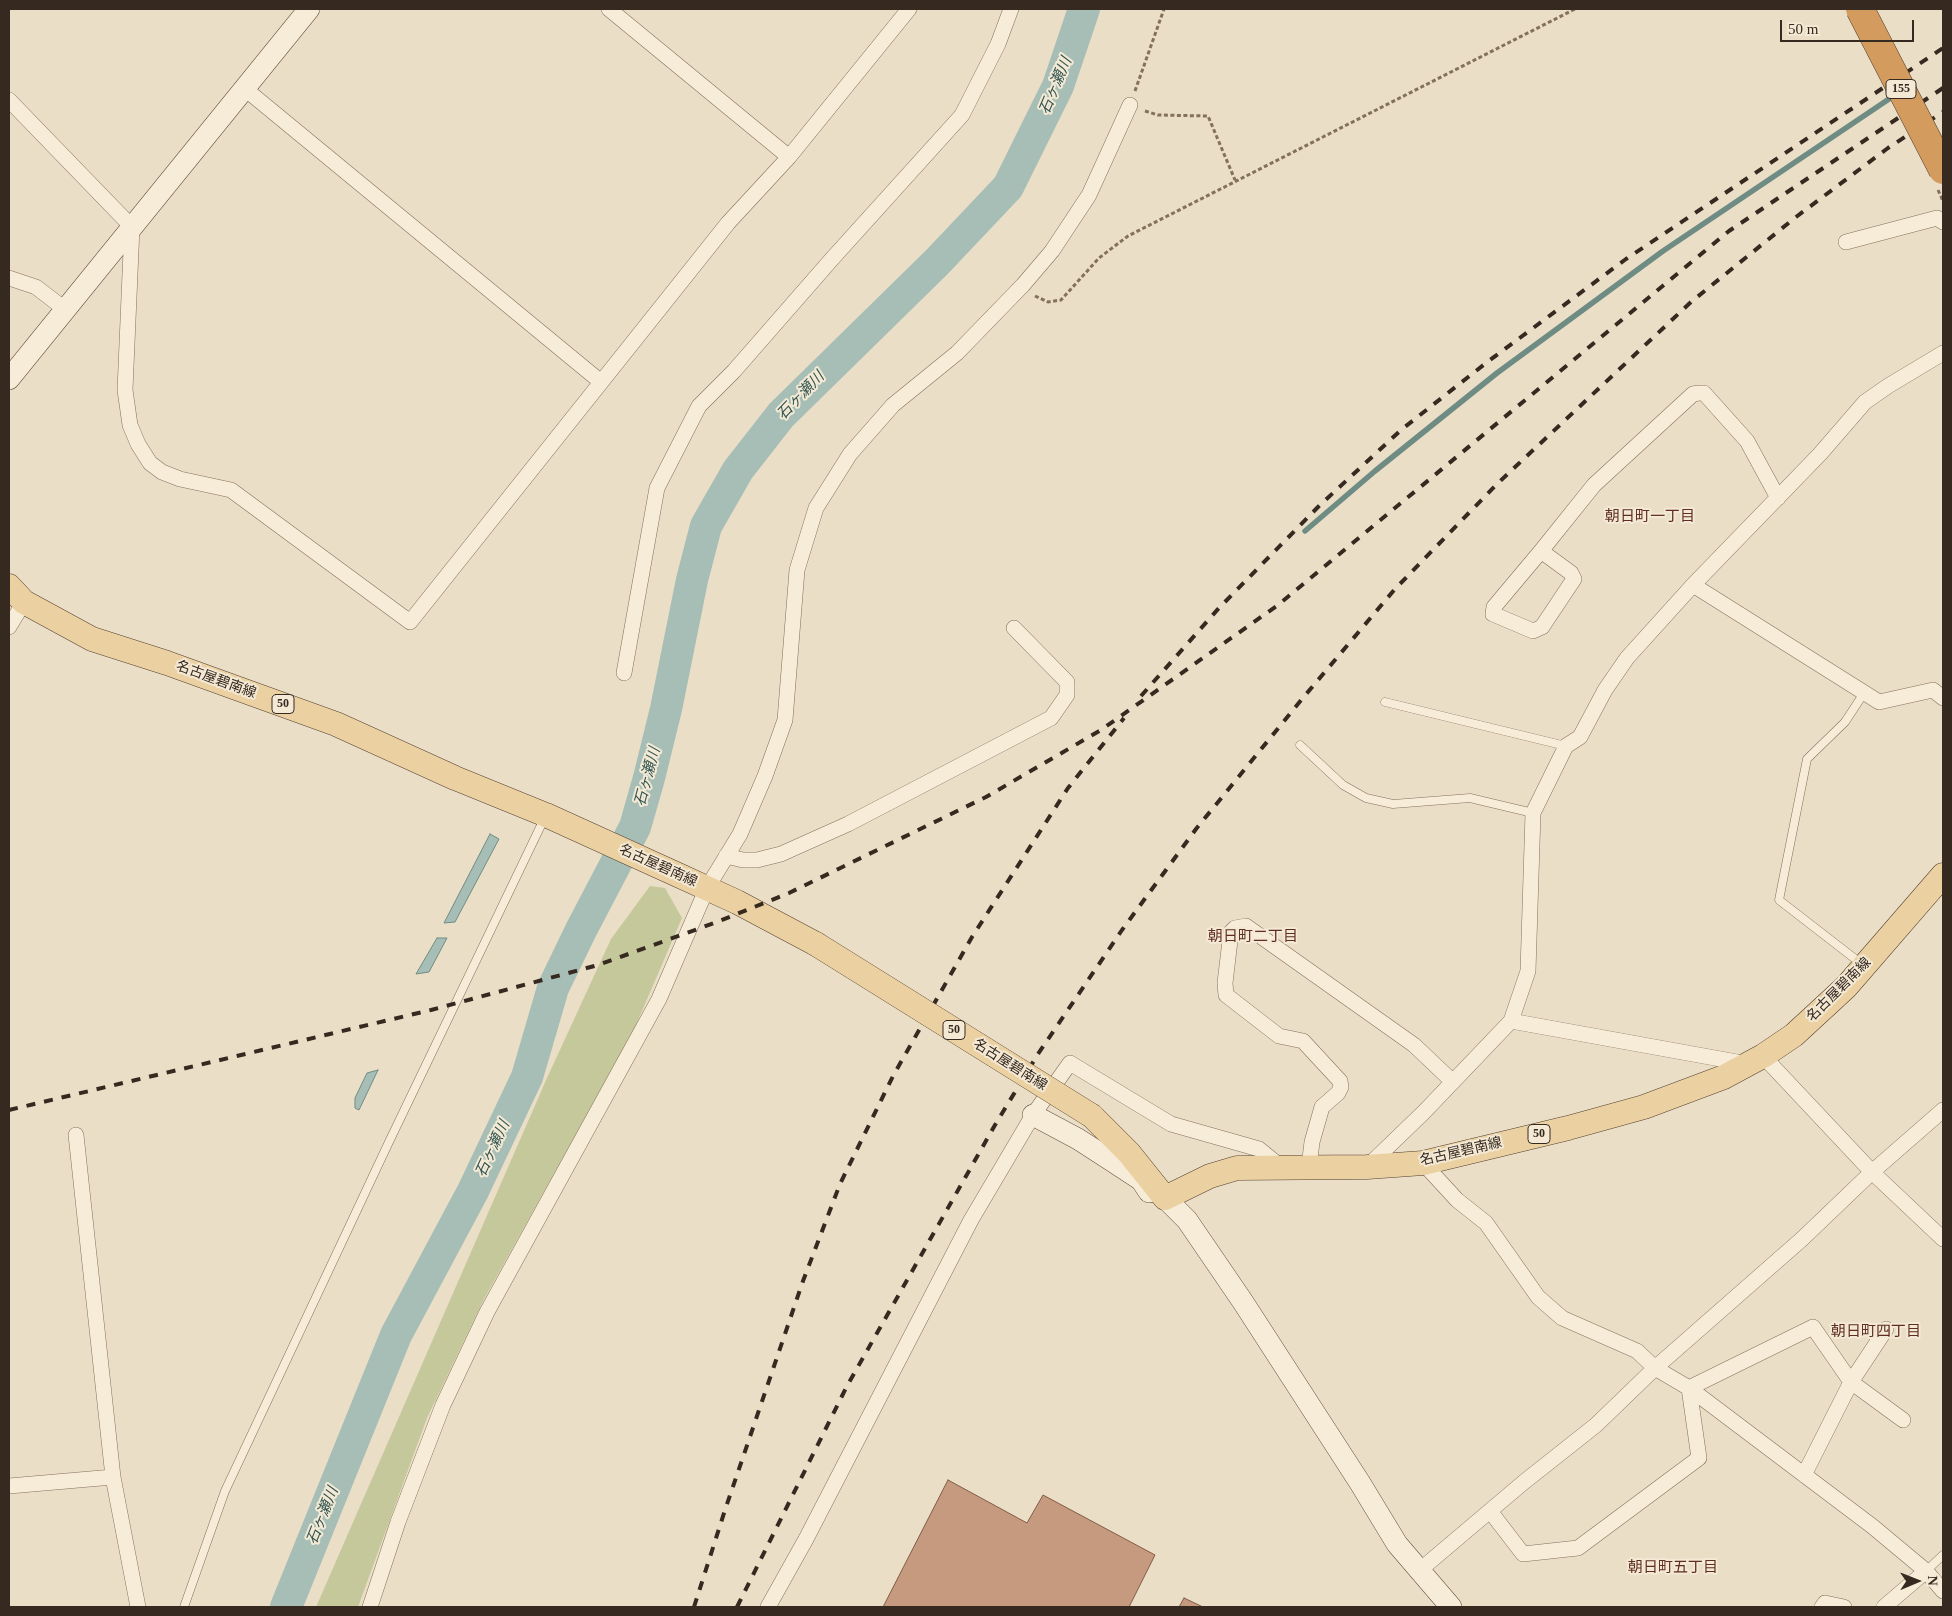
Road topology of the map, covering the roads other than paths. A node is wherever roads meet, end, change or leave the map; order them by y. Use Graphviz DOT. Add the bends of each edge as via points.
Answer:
graph roads {
  1 [pos="309,9"];
  2 [pos="609,9"];
  3 [pos="909,9"];
  4 [pos="1011,9"];
  5 [pos="1860,9"];
  6 [pos="244,88"];
  7 [pos="9,100"];
  8 [pos="1130,105"];
  9 [pos="789,157"];
  10 [pos="1943,170"];
  11 [pos="1943,222"];
  12 [pos="132,227"];
  13 [pos="1846,242"];
  14 [pos="9,278"];
  15 [pos="66,310"];
  16 [pos="1943,353"];
  17 [pos="9,379"];
  18 [pos="601,382"];
  19 [pos="1778,498"];
  20 [pos="1541,551"];
  21 [pos="1693,584"];
  22 [pos="17,594"];
  23 [pos="9,627"];
  24 [pos="1014,628"];
  25 [pos="624,673"];
  26 [pos="1864,693"];
  27 [pos="1943,698"];
  28 [pos="1385,702"];
  29 [pos="1300,745"];
  30 [pos="1566,746"];
  31 [pos="1533,813"];
  32 [pos="553,818"];
  33 [pos="726,856"];
  34 [pos="1943,875"];
  35 [pos="707,888"];
  36 [pos="1864,966"];
  37 [pos="1511,1021"];
  38 [pos="1756,1060"];
  39 [pos="1453,1082"];
  40 [pos="1943,1110"];
  41 [pos="1033,1115"];
  42 [pos="76,1135"];
  43 [pos="1423,1162"];
  44 [pos="1281,1167"];
  45 [pos="1309,1167"];
  46 [pos="1367,1167"];
  47 [pos="1872,1172"];
  48 [pos="1165,1198"];
  49 [pos="1943,1240"];
  50 [pos="1243,1302"];
  51 [pos="1886,1329"];
  52 [pos="1655,1368"];
  53 [pos="1851,1382"];
  54 [pos="1689,1388"];
  55 [pos="1903,1420"];
  56 [pos="1804,1475"];
  57 [pos="113,1476"];
  58 [pos="9,1486"];
  59 [pos="1490,1511"];
  60 [pos="1943,1555"];
  61 [pos="1420,1570"];
  62 [pos="1926,1572"];
  63 [pos="1943,1591"];
  64 [pos="138,1607"];
  65 [pos="184,1607"];
  66 [pos="370,1607"];
  67 [pos="768,1607"];
  68 [pos="1451,1607"];
  69 [pos="1822,1607"];
  70 [pos="1844,1607"];
  71 [pos="1884,1607"];
  1 -- 6 [label="street"];
  2 -- 9 [label="street"];
  3 -- 9 [label="street"];
  4 -- 25 [label="street" via="998,44 962,116 700,406 657,488"];
  5 -- 10 [label="highway, 155, bridge"];
  6 -- 12 [label="street"];
  6 -- 18 [label="street"];
  7 -- 12 [label="street"];
  8 -- 33 [label="street" via="1089,195 1052,251 1024,285 957,353 893,405 850,454 816,508 797,570 785,720 740,834"];
  9 -- 18 [label="street" via="728,223"];
  11 -- 13 [label="street" via="1937,218"];
  12 -- 15 [label="street"];
  12 -- 18 [label="street" via="125,390 130,425 150,463 180,480 231,490 410,622"];
  14 -- 15 [label="street" via="36,287"];
  15 -- 17 [label="street"];
  16 -- 19 [label="street" via="1865,402"];
  19 -- 20 [label="street" via="1747,441 1704,393 1693,394 1594,485"];
  19 -- 21 [label="street"];
  20 -- 20 [label="street" via="1494,607 1493,614 1533,631 1542,627 1574,579 1571,573"];
  21 -- 26 [label="street"];
  21 -- 30 [label="street" via="1628,658 1605,690 1580,737"];
  22 -- 23 [label="street"];
  22 -- 32 [label="main road, 名古屋碧南線 / 50" via="92,639 336,724"];
  24 -- 33 [label="street" via="1067,682 1067,694 1051,718 848,824 781,854 757,860"];
  26 -- 27 [label="street" via="1879,702 1933,690"];
  26 -- 36 [label="lane" via="1845,722 1807,759 1779,900"];
  28 -- 30 [label="lane"];
  29 -- 31 [label="lane" via="1343,785 1366,798 1393,804 1470,798"];
  30 -- 31 [label="street"];
  31 -- 37 [label="street" via="1528,971"];
  32 -- 35 [label="main road, 名古屋碧南線 / 50"];
  32 -- 65 [label="lane" via="388,1144 225,1491"];
  33 -- 35 [label="street"];
  34 -- 36 [label="main road, 名古屋碧南線 / 50"];
  35 -- 48 [label="main road, 名古屋碧南線 / 50, bridge" via="816,944 1092,1116 1129,1153"];
  35 -- 66 [label="street" via="658,999 487,1312 443,1404"];
  36 -- 38 [label="main road, 名古屋碧南線 / 50" via="1794,1035"];
  37 -- 38 [label="street"];
  37 -- 39 [label="street"];
  38 -- 43 [label="main road, 名古屋碧南線 / 50" via="1724,1077 1644,1107"];
  38 -- 47 [label="street"];
  39 -- 45 [label="street" via="1414,1045 1246,926 1235,928 1231,932 1226,995 1279,1036 1303,1041 1340,1080 1338,1093 1322,1107"];
  39 -- 46 [label="street"];
  40 -- 47 [label="street"];
  41 -- 44 [label="street" via="1070,1063 1171,1124 1259,1149"];
  41 -- 50 [label="street" via="1078,1139 1141,1180 1212,1277"];
  41 -- 67 [label="street" via="971,1220"];
  42 -- 57 [label="street"];
  43 -- 46 [label="main road, 名古屋碧南線 / 50"];
  43 -- 52 [label="street" via="1458,1200 1486,1224 1538,1297 1562,1318 1637,1351"];
  44 -- 45 [label="main road, 名古屋碧南線 / 50"];
  44 -- 48 [label="main road, 名古屋碧南線 / 50" via="1237,1168 1210,1176"];
  45 -- 46 [label="main road, 名古屋碧南線 / 50"];
  47 -- 49 [label="street"];
  47 -- 52 [label="street" via="1802,1239"];
  48 -- 50 [label="street" via="1187,1220"];
  50 -- 61 [label="street" via="1397,1544"];
  51 -- 53 [label="street"];
  52 -- 54 [label="street"];
  52 -- 59 [label="street" via="1596,1425"];
  53 -- 54 [label="street" via="1813,1327"];
  53 -- 55 [label="street"];
  53 -- 56 [label="street"];
  54 -- 56 [label="street"];
  54 -- 59 [label="street" via="1699,1458 1578,1548 1523,1554"];
  56 -- 62 [label="street"];
  57 -- 58 [label="street"];
  57 -- 64 [label="street"];
  59 -- 61 [label="street"];
  60 -- 62 [label="lane"];
  61 -- 68 [label="street"];
  62 -- 63 [label="street"];
  62 -- 71 [label="street"];
  69 -- 70 [label="street" via="1825,1603"];
}
